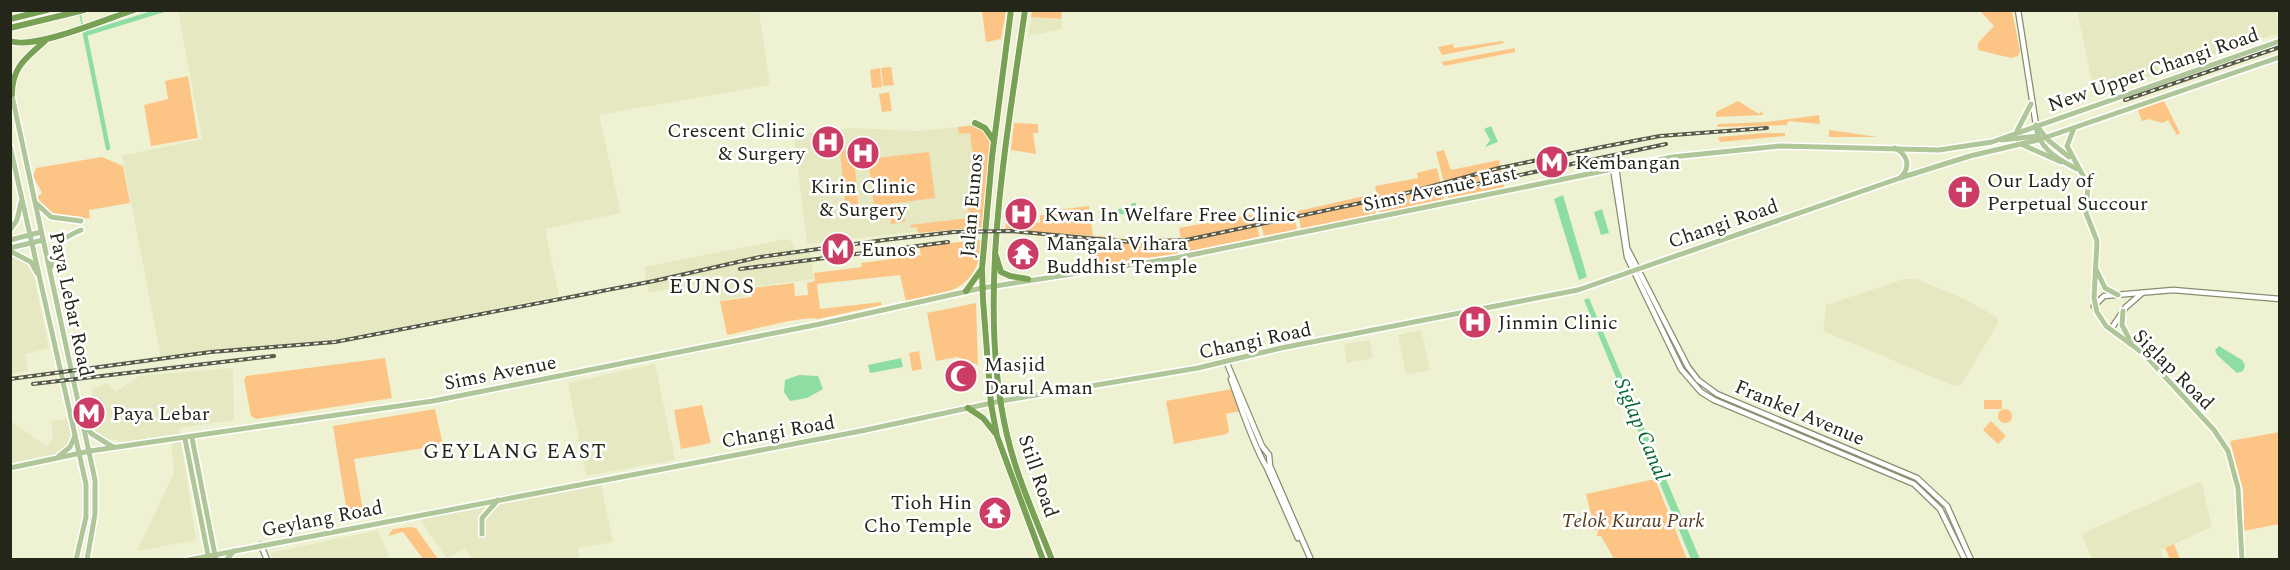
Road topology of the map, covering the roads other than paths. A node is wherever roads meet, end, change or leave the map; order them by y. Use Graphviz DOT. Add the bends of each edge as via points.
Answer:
graph roads {
  1 [pos="47,10"];
  2 [pos="84,10"];
  3 [pos="134,10"];
  4 [pos="1011,10"];
  5 [pos="1025,10"];
  6 [pos="2018,10"];
  7 [pos="10,19"];
  8 [pos="10,28"];
  9 [pos="10,41"];
  10 [pos="46,41"];
  11 [pos="2280,41"];
  12 [pos="2280,57"];
  13 [pos="1001,78"];
  14 [pos="1015,79"];
  15 [pos="11,92"];
  16 [pos="2031,104"];
  17 [pos="975,123"];
  18 [pos="2036,124"];
  19 [pos="2074,128"];
  20 [pos="2016,133"];
  21 [pos="2045,137"];
  22 [pos="2038,138"];
  23 [pos="994,141"];
  24 [pos="1992,142"];
  25 [pos="2022,144"];
  26 [pos="10,146"];
  27 [pos="1894,148"];
  28 [pos="2072,159"];
  29 [pos="1614,167"];
  30 [pos="2076,169"];
  31 [pos="1900,178"];
  32 [pos="21,195"];
  33 [pos="35,202"];
  34 [pos="81,221"];
  35 [pos="10,230"];
  36 [pos="81,230"];
  37 [pos="41,232"];
  38 [pos="30,235"];
  39 [pos="10,240"];
  40 [pos="43,240"];
  41 [pos="32,243"];
  42 [pos="10,250"];
  43 [pos="995,252"];
  44 [pos="2095,268"];
  45 [pos="982,269"];
  46 [pos="1636,269"];
  47 [pos="51,272"];
  48 [pos="39,277"];
  49 [pos="1029,279"];
  50 [pos="993,286"];
  51 [pos="982,288"];
  52 [pos="966,291"];
  53 [pos="2118,295"];
  54 [pos="2133,296"];
  55 [pos="2280,299"];
  56 [pos="2094,306"];
  57 [pos="2123,310"];
  58 [pos="2111,329"];
  59 [pos="2132,343"];
  60 [pos="1226,361"];
  61 [pos="1001,401"];
  62 [pos="991,404"];
  63 [pos="968,408"];
  64 [pos="84,424"];
  65 [pos="76,434"];
  66 [pos="997,436"];
  67 [pos="189,438"];
  68 [pos="114,448"];
  69 [pos="90,451"];
  70 [pos="1264,452"];
  71 [pos="80,453"];
  72 [pos="54,460"];
  73 [pos="1265,460"];
  74 [pos="1015,461"];
  75 [pos="1006,465"];
  76 [pos="10,468"];
  77 [pos="499,499"];
  78 [pos="461,506"];
  79 [pos="482,534"];
  80 [pos="261,545"];
  81 [pos="235,550"];
  82 [pos="212,557"];
  83 [pos="76,560"];
  84 [pos="87,560"];
  85 [pos="188,560"];
  86 [pos="226,560"];
  87 [pos="267,560"];
  88 [pos="1043,560"];
  89 [pos="1052,560"];
  90 [pos="1310,560"];
  91 [pos="1965,560"];
  92 [pos="1971,560"];
  93 [pos="2242,560"];
  1 -- 7 [label="highway"];
  2 -- 8 [label="highway"];
  3 -- 10 [label="highway"];
  4 -- 13 [label="highway, Jalan Eunos"];
  5 -- 14 [label="highway, Jalan Eunos"];
  6 -- 16 [label="street"];
  9 -- 10 [label="highway" via="21,45"];
  10 -- 15 [label="highway" via="15,72"];
  11 -- 18 [label="main road, New Upper Changi Road"];
  12 -- 19 [label="main road, New Upper Changi Road"];
  13 -- 14 [label="highway" via="1008,84"];
  13 -- 23 [label="highway, Jalan Eunos"];
  14 -- 43 [label="highway, Jalan Eunos"];
  15 -- 33 [label="main road, Paya Lebar Road"];
  16 -- 18 [label="street"];
  16 -- 20 [label="main road"];
  17 -- 23 [label="highway" via="985,128"];
  18 -- 20 [label="main road, Sims Avenue East"];
  18 -- 21 [label="main road"];
  18 -- 22 [label="main road"];
  19 -- 21 [label="main road, New Upper Changi Road"];
  19 -- 28 [label="main road" via="2067,146"];
  20 -- 24 [label="main road, Sims Avenue East"];
  21 -- 22 [label="main road, New Upper Changi Road"];
  21 -- 28 [label="main road"];
  22 -- 24 [label="main road"];
  22 -- 25 [label="main road, Changi Road"];
  22 -- 30 [label="main road"];
  23 -- 45 [label="highway, Jalan Eunos"];
  24 -- 27 [label="main road, Sims Avenue East" via="1939,150"];
  25 -- 30 [label="main road"];
  25 -- 31 [label="main road, Changi Road"];
  26 -- 32 [label="main road, Paya Lebar Road"];
  27 -- 29 [label="main road, Sims Avenue East" via="1765,147"];
  27 -- 31 [label="main road" via="1903,153 1907,162"];
  28 -- 30 [label="main road"];
  29 -- 46 [label="street" via="1623,249"];
  29 -- 49 [label="main road, Sims Avenue East" via="1176,258"];
  30 -- 44 [label="main road" via="2087,182 2086,213 2097,239"];
  31 -- 46 [label="main road, Changi Road"];
  32 -- 35 [label="main road" via="20,211"];
  32 -- 38 [label="main road, Paya Lebar Road"];
  33 -- 34 [label="main road" via="51,217"];
  33 -- 37 [label="main road, Paya Lebar Road"];
  36 -- 47 [label="main road" via="58,243"];
  37 -- 38 [label="main road"];
  37 -- 40 [label="main road, Paya Lebar Road"];
  38 -- 39 [label="main road"];
  38 -- 41 [label="main road, Paya Lebar Road"];
  40 -- 41 [label="main road"];
  40 -- 47 [label="main road, Paya Lebar Road"];
  41 -- 42 [label="main road"];
  41 -- 48 [label="main road, Paya Lebar Road"];
  42 -- 48 [label="main road" via="31,262"];
  43 -- 49 [label="highway" via="1002,272"];
  43 -- 50 [label="highway, Jalan Eunos"];
  44 -- 53 [label="main road" via="2105,288"];
  44 -- 56 [label="main road"];
  45 -- 51 [label="highway, Jalan Eunos"];
  45 -- 52 [label="highway"];
  46 -- 60 [label="main road, Changi Road" via="1568,292"];
  46 -- 91 [label="street, Frankel Avenue" via="1674,357 1701,392 1914,484 1940,509"];
  46 -- 92 [label="street, Frankel Avenue" via="1649,287 1680,354 1702,384 1717,394 1917,478 1947,506"];
  47 -- 64 [label="main road, Paya Lebar Road"];
  48 -- 65 [label="main road, Paya Lebar Road"];
  49 -- 50 [label="main road, Sims Avenue East"];
  50 -- 51 [label="main road, Sims Avenue"];
  50 -- 61 [label="highway, Jalan Eunos"];
  51 -- 52 [label="main road, Sims Avenue"];
  51 -- 62 [label="highway, Jalan Eunos"];
  52 -- 67 [label="main road, Sims Avenue" via="433,400"];
  53 -- 54 [label="street"];
  53 -- 56 [label="street" via="2104,296"];
  54 -- 55 [label="street" via="2173,290"];
  54 -- 57 [label="street"];
  56 -- 58 [label="main road, Siglap Road"];
  57 -- 58 [label="street"];
  57 -- 59 [label="main road" via="2122,325"];
  58 -- 59 [label="main road, Siglap Road"];
  59 -- 93 [label="main road, Siglap Road" via="2228,450 2238,488"];
  60 -- 61 [label="main road, Changi Road"];
  60 -- 70 [label="street"];
  61 -- 62 [label="main road, Changi Road"];
  61 -- 74 [label="highway, Still Road"];
  62 -- 63 [label="main road, Changi Road"];
  62 -- 66 [label="highway, Still Road"];
  63 -- 66 [label="highway" via="983,418"];
  63 -- 77 [label="main road, Changi Road"];
  64 -- 68 [label="main road"];
  64 -- 69 [label="main road, Paya Lebar Road"];
  65 -- 71 [label="main road, Paya Lebar Road"];
  65 -- 72 [label="main road" via="70,447"];
  66 -- 75 [label="highway, Still Road"];
  67 -- 68 [label="main road, Sims Avenue"];
  67 -- 82 [label="main road"];
  68 -- 69 [label="main road, Sims Avenue"];
  69 -- 71 [label="main road, Sims Avenue"];
  69 -- 84 [label="main road, Paya Lebar Road" via="96,500"];
  70 -- 73 [label="street"];
  70 -- 73 [label="street"];
  71 -- 72 [label="main road, Sims Avenue"];
  71 -- 83 [label="main road, Paya Lebar Road" via="87,501"];
  72 -- 76 [label="main road, Sims Avenue"];
  73 -- 90 [label="street"];
  74 -- 75 [label="highway"];
  74 -- 89 [label="highway, Still Road"];
  75 -- 88 [label="highway, Still Road"];
  77 -- 78 [label="main road, Changi Road"];
  77 -- 79 [label="main road" via="482,518"];
  78 -- 80 [label="main road, Geylang Road"];
  80 -- 81 [label="main road, Geylang Road"];
  80 -- 87 [label="street"];
  81 -- 82 [label="main road, Geylang Road"];
  81 -- 86 [label="main road"];
  82 -- 85 [label="main road, Geylang Road"];
}
